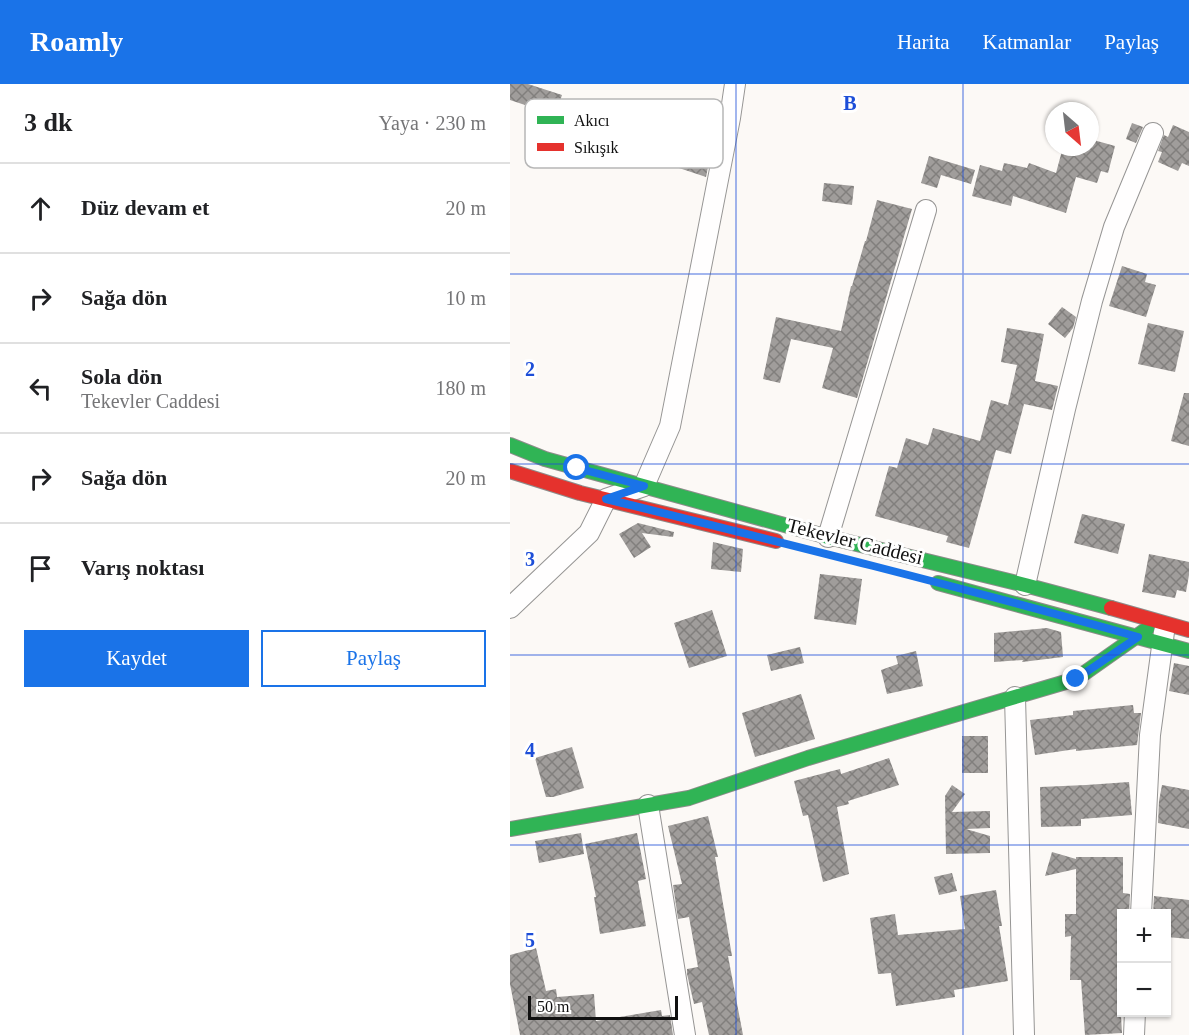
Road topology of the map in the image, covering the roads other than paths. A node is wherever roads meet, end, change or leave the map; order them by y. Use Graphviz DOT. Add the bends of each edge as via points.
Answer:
graph roads {
  1 [pos="735,84"];
  2 [pos="1153,133"];
  3 [pos="723,154"];
  4 [pos="720,168"];
  5 [pos="926,210"];
  6 [pos="510,445"];
  7 [pos="510,471"];
  8 [pos="644,486"];
  9 [pos="606,499"];
  10 [pos="828,537"];
  11 [pos="792,545"];
  12 [pos="930,581"];
  13 [pos="1026,585"];
  14 [pos="510,608"];
  15 [pos="1161,623"];
  16 [pos="1189,630"];
  17 [pos="1138,637"];
  18 [pos="1161,644"];
  19 [pos="1189,651"];
  20 [pos="1015,697"];
  21 [pos="648,805"];
  22 [pos="510,829"];
  23 [pos="1141,909"];
  24 [pos="1135,1017"];
  25 [pos="685,1035"];
  26 [pos="1024,1035"];
  27 [pos="1134,1035"];
  1 -- 3 [label="street"];
  2 -- 13 [label="street" via="1114,227 1092,301"];
  4 -- 8 [label="street" via="670,426"];
  5 -- 10 [label="street"];
  6 -- 8 [label="street" via="545,459"];
  7 -- 9 [label="street, Tekevler Caddesi"];
  8 -- 9 [label="street"];
  8 -- 10 [label="street"];
  9 -- 11 [label="street, Tekevler Caddesi"];
  9 -- 14 [label="street" via="589,533"];
  10 -- 13 [label="street"];
  12 -- 17 [label="street, Tekevler Caddesi"];
  13 -- 15 [label="street"];
  15 -- 16 [label="street"];
  15 -- 17 [label="street"];
  15 -- 18 [label="street"];
  17 -- 18 [label="street, Tekevler Caddesi"];
  17 -- 20 [label="street" via="1076,679"];
  18 -- 19 [label="street, Tekevler Caddesi"];
  18 -- 23 [label="street" via="1150,735"];
  20 -- 21 [label="street" via="689,798"];
  20 -- 26 [label="street"];
  21 -- 22 [label="street"];
  21 -- 25 [label="street"];
  24 -- 27 [label="street"];
}
